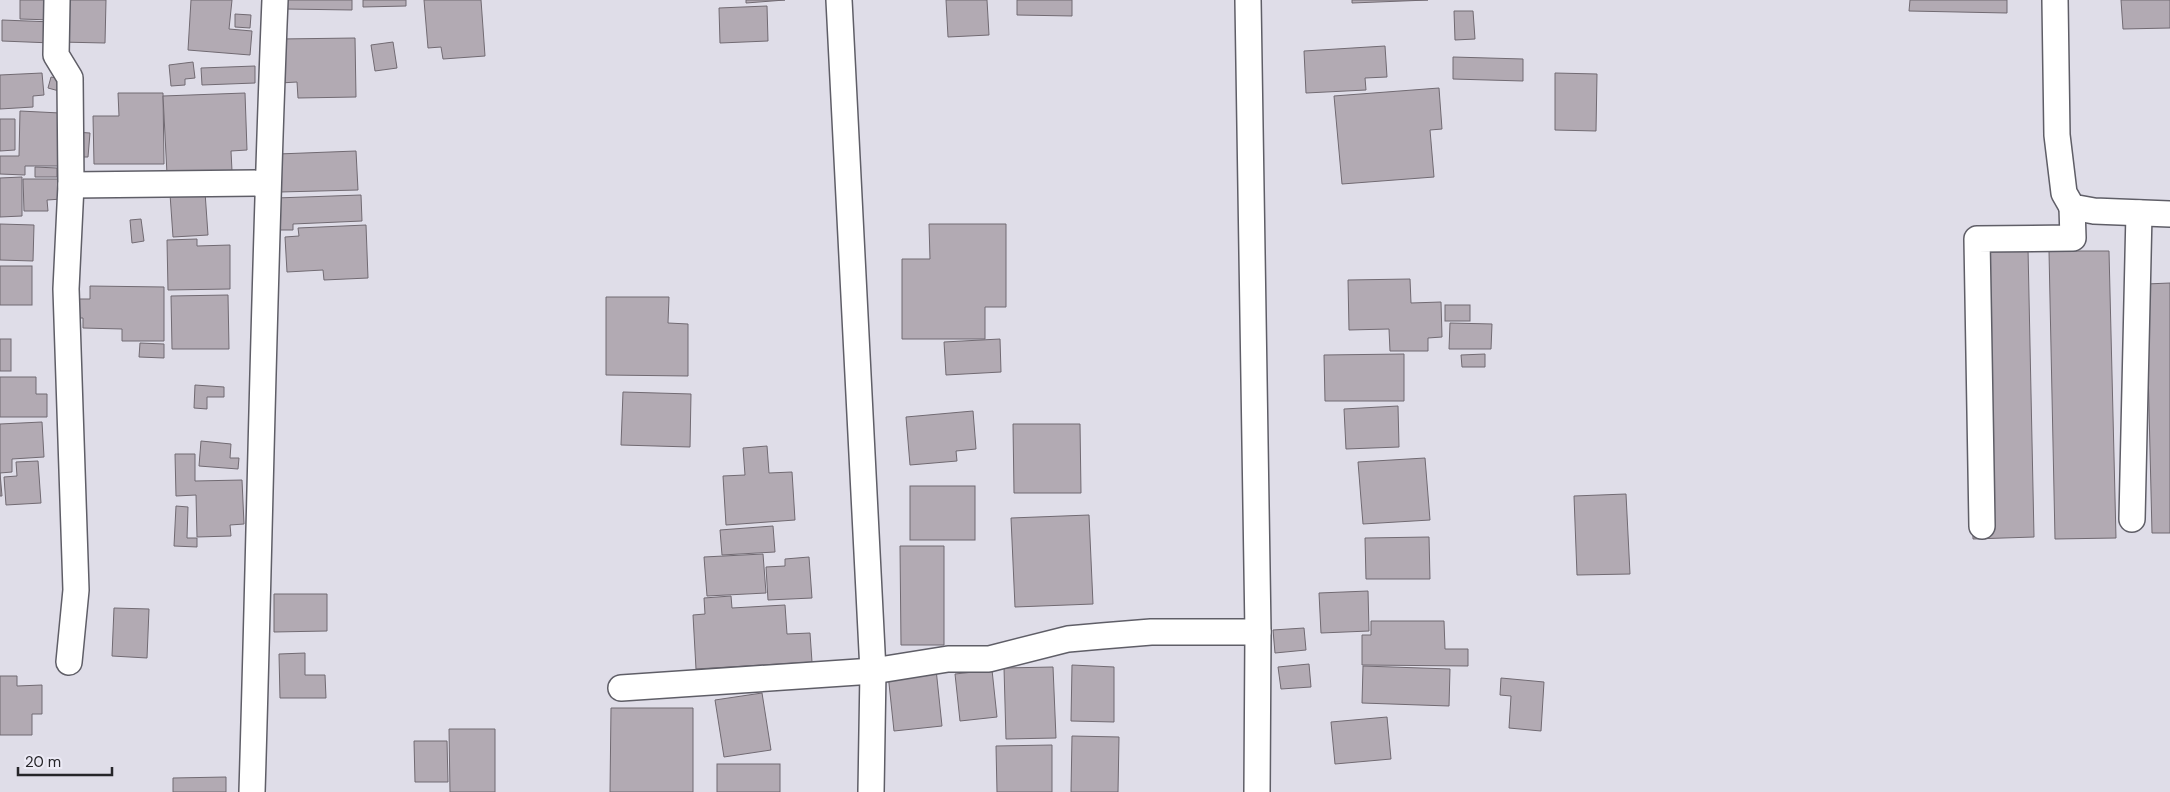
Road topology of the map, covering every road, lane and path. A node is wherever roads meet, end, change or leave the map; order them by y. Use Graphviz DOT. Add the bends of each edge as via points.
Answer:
graph roads {
  1 [pos="57,0"];
  2 [pos="275,0"];
  3 [pos="839,0"];
  4 [pos="1248,0"];
  5 [pos="2055,0"];
  6 [pos="267,183"];
  7 [pos="71,186"];
  8 [pos="2072,207"];
  9 [pos="2139,213"];
  10 [pos="2170,214"];
  11 [pos="2132,519"];
  12 [pos="1982,526"];
  13 [pos="1258,632"];
  14 [pos="69,662"];
  15 [pos="873,671"];
  16 [pos="621,688"];
  17 [pos="252,792"];
  18 [pos="871,792"];
  19 [pos="1257,792"];
  1 -- 7 [label="street" via="56,55 70,78"];
  2 -- 6 [label="street"];
  3 -- 15 [label="street"];
  4 -- 13 [label="street"];
  5 -- 8 [label="street" via="2057,135 2064,193"];
  6 -- 7 [label="street"];
  6 -- 17 [label="street"];
  7 -- 14 [label="street" via="66,289 76,590"];
  8 -- 9 [label="street"];
  8 -- 12 [label="street" via="2073,238 1977,239"];
  9 -- 10 [label="street"];
  9 -- 11 [label="street"];
  13 -- 15 [label="street" via="1151,632 1076,638 989,659 948,659"];
  13 -- 19 [label="street"];
  15 -- 16 [label="street"];
  15 -- 18 [label="street"];
}
